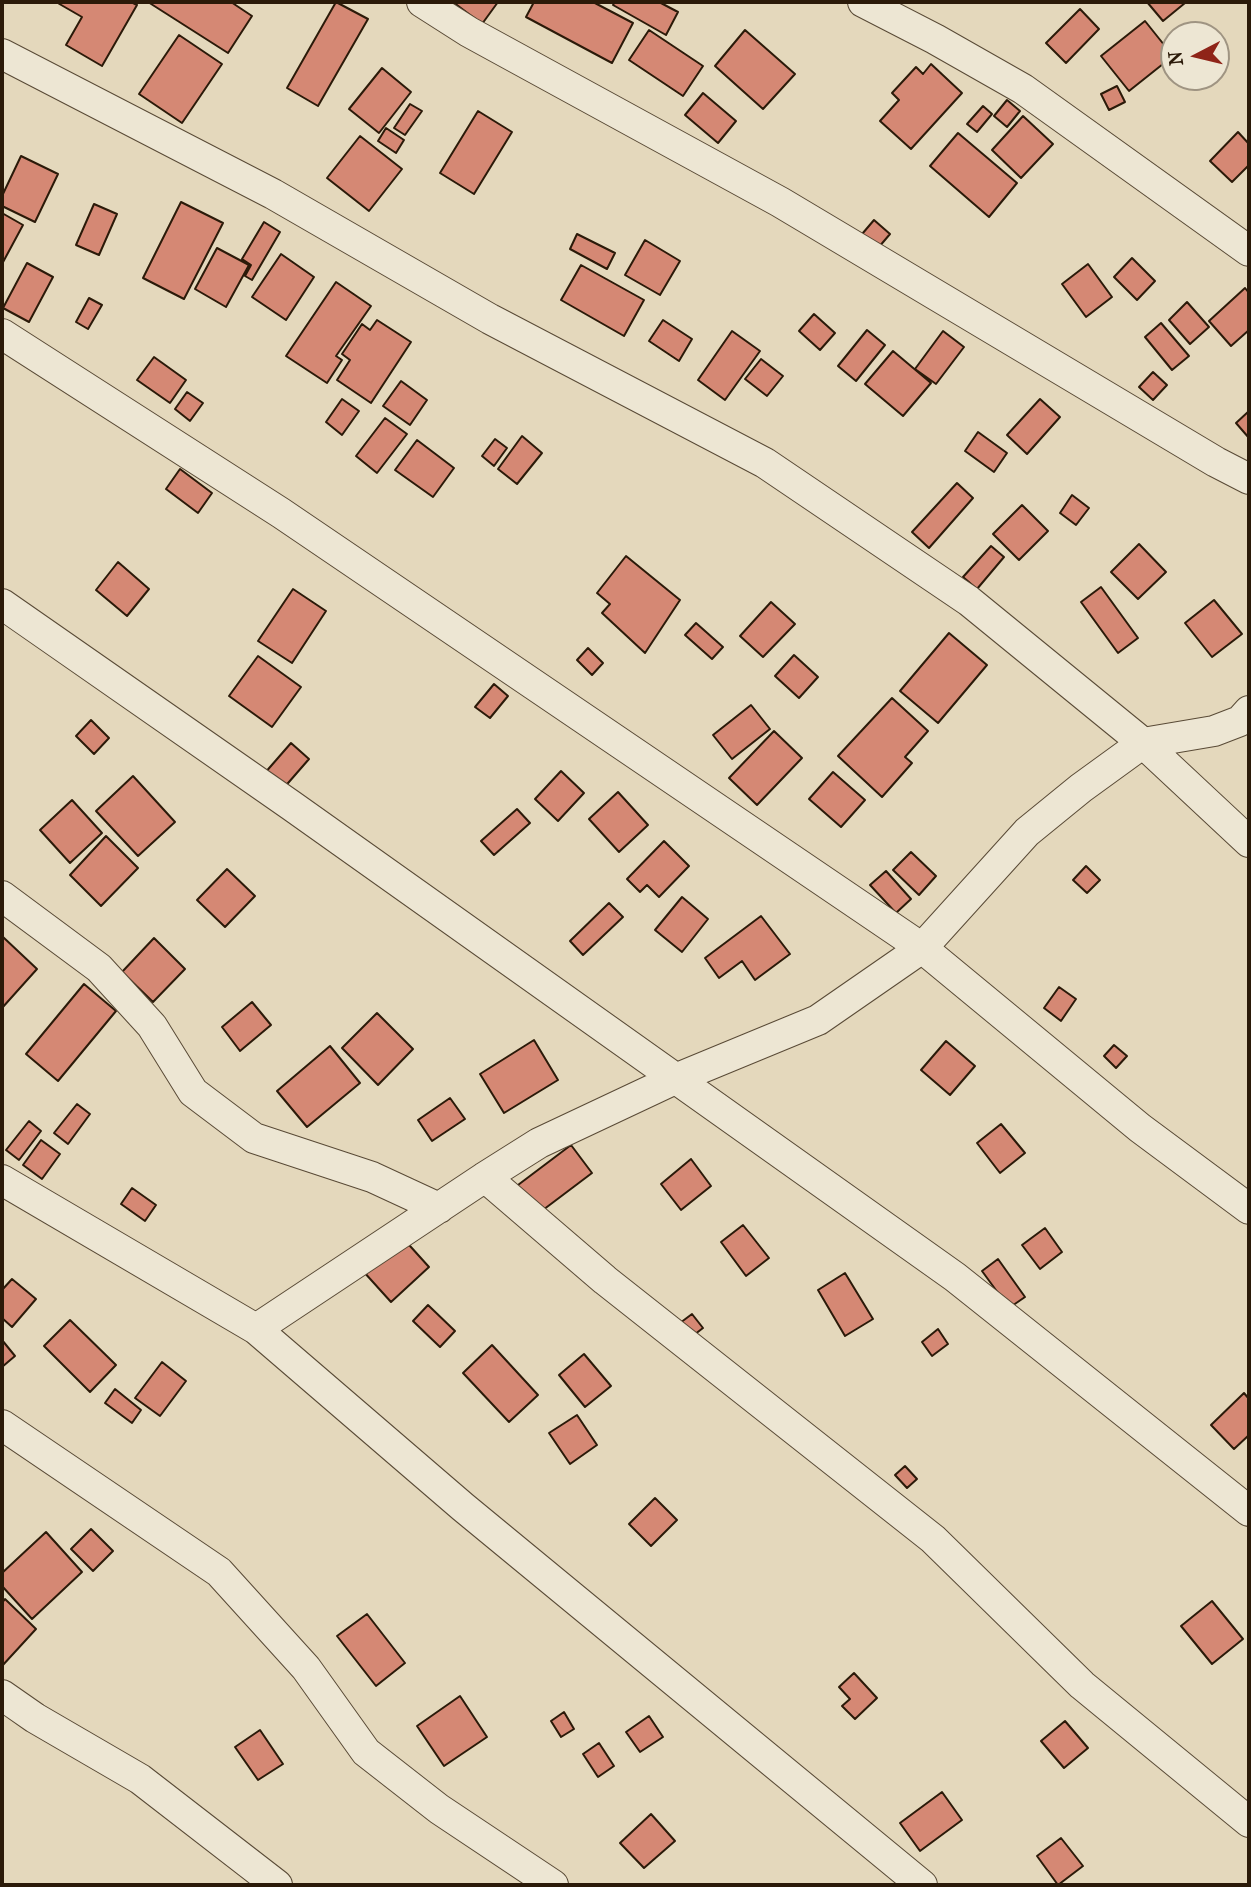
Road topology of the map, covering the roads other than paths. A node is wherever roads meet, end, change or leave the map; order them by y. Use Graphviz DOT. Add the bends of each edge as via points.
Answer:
graph roads {
  1 [pos="422,2"];
  2 [pos="863,2"];
  3 [pos="2,54"];
  4 [pos="1249,251"];
  5 [pos="2,334"];
  6 [pos="1249,479"];
  7 [pos="2,604"];
  8 [pos="1249,711"];
  9 [pos="1143,743"];
  10 [pos="1249,842"];
  11 [pos="2,896"];
  12 [pos="922,948"];
  13 [pos="675,1079"];
  14 [pos="485,1177"];
  15 [pos="2,1180"];
  16 [pos="439,1208"];
  17 [pos="1249,1209"];
  18 [pos="256,1329"];
  19 [pos="2,1425"];
  20 [pos="1249,1511"];
  21 [pos="2,1695"];
  22 [pos="1249,1822"];
  23 [pos="277,1885"];
  24 [pos="553,1885"];
  25 [pos="922,1885"];
  1 -- 6 [label="street" via="780,202"];
  2 -- 4 [label="street" via="1023,89"];
  3 -- 9 [label="street" via="272,194 490,319 765,463 969,601"];
  5 -- 12 [label="street" via="281,513"];
  7 -- 13 [label="street"];
  8 -- 9 [label="street" via="1240,721 1214,731"];
  9 -- 10 [label="street"];
  9 -- 12 [label="street" via="1027,832"];
  11 -- 16 [label="street" via="99,968 152,1026 193,1092 254,1138 372,1177"];
  12 -- 13 [label="street" via="818,1020"];
  12 -- 17 [label="street" via="1140,1128"];
  13 -- 14 [label="street" via="539,1143"];
  13 -- 20 [label="street" via="956,1277"];
  14 -- 16 [label="street"];
  14 -- 22 [label="street" via="606,1280 933,1539 1082,1685"];
  15 -- 18 [label="street"];
  16 -- 18 [label="street"];
  18 -- 25 [label="street" via="463,1507"];
  19 -- 24 [label="street" via="219,1572 306,1668 366,1752 439,1809"];
  21 -- 23 [label="street" via="140,1779"];
}
